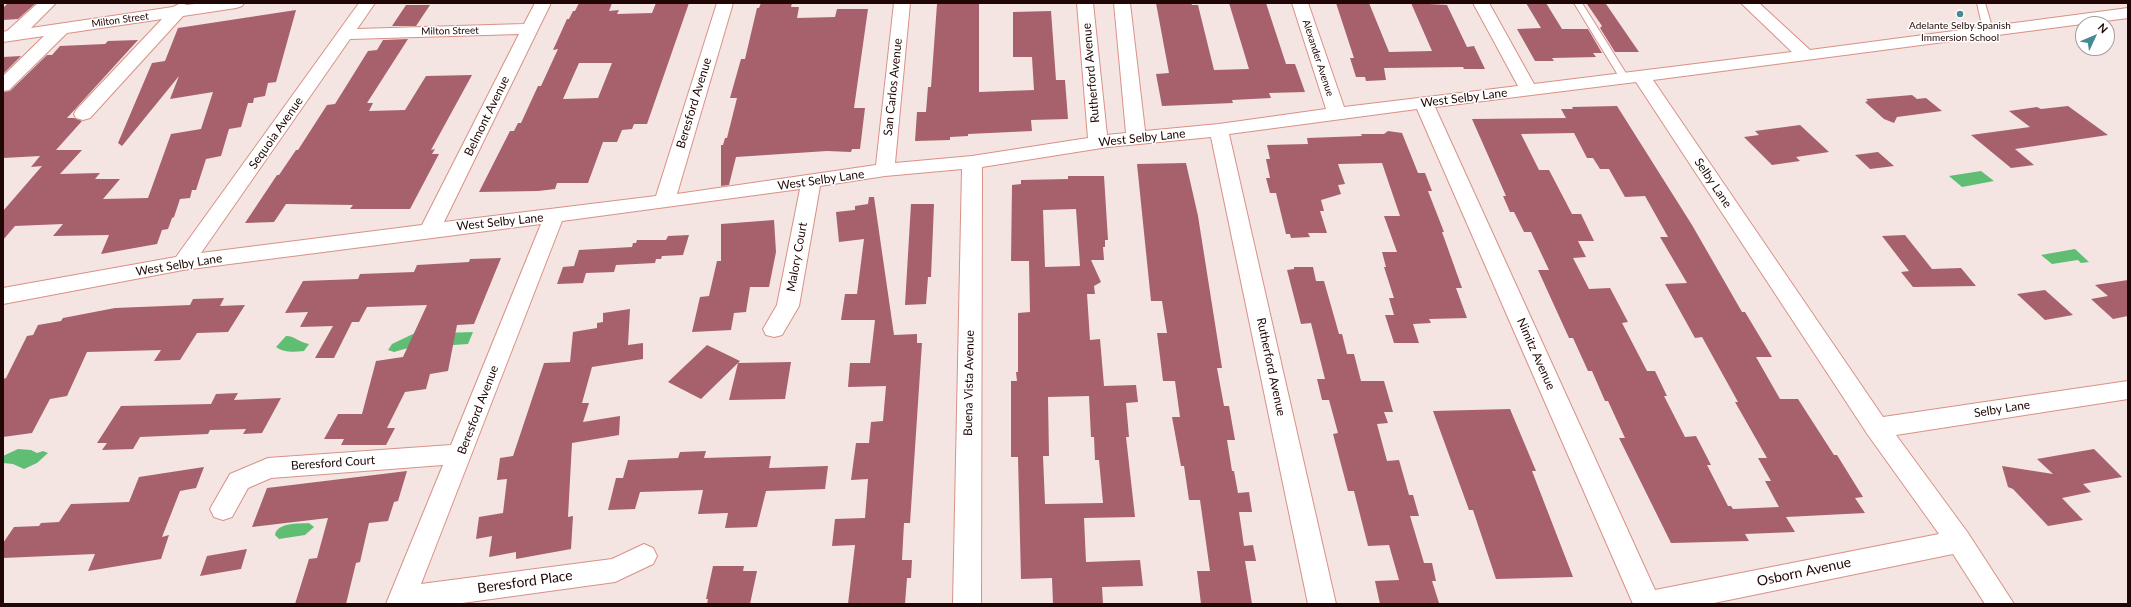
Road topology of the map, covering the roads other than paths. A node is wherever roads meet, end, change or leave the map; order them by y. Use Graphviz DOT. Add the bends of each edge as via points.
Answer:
graph roads {
  1 [pos="48,3"];
  2 [pos="236,3"];
  3 [pos="367,3"];
  4 [pos="543,3"];
  5 [pos="725,3"];
  6 [pos="902,3"];
  7 [pos="1085,3"];
  8 [pos="1122,3"];
  9 [pos="1300,3"];
  10 [pos="1481,3"];
  11 [pos="1578,3"];
  12 [pos="1749,3"];
  13 [pos="1981,3"];
  14 [pos="182,8"];
  15 [pos="2128,13"];
  16 [pos="61,29"];
  17 [pos="529,30"];
  18 [pos="1988,30"];
  19 [pos="346,34"];
  20 [pos="8,37"];
  21 [pos="1806,56"];
  22 [pos="1632,77"];
  23 [pos="3,86"];
  24 [pos="1529,90"];
  25 [pos="1424,103"];
  26 [pos="1337,113"];
  27 [pos="83,114"];
  28 [pos="1219,130"];
  29 [pos="1136,138"];
  30 [pos="1099,143"];
  31 [pos="972,162"];
  32 [pos="884,170"];
  33 [pos="810,181"];
  34 [pos="664,202"];
  35 [pos="554,216"];
  36 [pos="430,230"];
  37 [pos="183,263"];
  38 [pos="10,294"];
  39 [pos="3,310"];
  40 [pos="774,329"];
  41 [pos="2128,390"];
  42 [pos="1877,428"];
  43 [pos="461,454"];
  44 [pos="223,509"];
  45 [pos="1959,541"];
  46 [pos="644,556"];
  47 [pos="402,601"];
  48 [pos="967,604"];
  49 [pos="1322,604"];
  50 [pos="1648,604"];
  51 [pos="2000,604"];
  1 -- 20 [label="street"];
  2 -- 14 [label="street, Milton Street"];
  3 -- 19 [label="street, Sequoia Avenue"];
  4 -- 17 [label="street, Belmont Avenue"];
  5 -- 34 [label="street, Beresford Avenue"];
  6 -- 32 [label="street, San Carlos Avenue"];
  7 -- 30 [label="street, Rutherford Avenue"];
  8 -- 29 [label="street"];
  9 -- 26 [label="street, Alexander Avenue"];
  10 -- 24 [label="street"];
  11 -- 22 [label="lane"];
  12 -- 21 [label="street"];
  13 -- 18 [label="lane"];
  14 -- 16 [label="street, Milton Street"];
  14 -- 27 [label="street"];
  15 -- 18 [label="street"];
  16 -- 20 [label="street, Milton Street"];
  16 -- 23 [label="street"];
  17 -- 19 [label="street, Milton Street"];
  17 -- 36 [label="street, Belmont Avenue"];
  18 -- 21 [label="street"];
  19 -- 37 [label="street, Sequoia Avenue"];
  21 -- 22 [label="street"];
  22 -- 24 [label="street, West Selby Lane"];
  22 -- 42 [label="street, Selby Lane"];
  24 -- 25 [label="street, West Selby Lane"];
  25 -- 26 [label="street, West Selby Lane"];
  25 -- 50 [label="street, Nimitz Avenue"];
  26 -- 28 [label="street, West Selby Lane"];
  28 -- 29 [label="street, West Selby Lane"];
  28 -- 49 [label="street, Rutherford Avenue"];
  29 -- 30 [label="street, West Selby Lane"];
  30 -- 31 [label="street, West Selby Lane"];
  31 -- 32 [label="street, West Selby Lane"];
  31 -- 48 [label="street, Buena Vista Avenue"];
  32 -- 33 [label="street, West Selby Lane"];
  33 -- 34 [label="street, West Selby Lane"];
  33 -- 40 [label="street, Malory Court" via="788,306"];
  34 -- 35 [label="street, West Selby Lane"];
  35 -- 36 [label="street, West Selby Lane"];
  35 -- 43 [label="street, Beresford Avenue"];
  36 -- 37 [label="street, West Selby Lane"];
  37 -- 38 [label="street, West Selby Lane"];
  38 -- 39 [label="street"];
  41 -- 42 [label="street, Selby Lane"];
  42 -- 45 [label="street, Selby Lane"];
  43 -- 44 [label="street, Beresford Court" via="268,468 239,481"];
  43 -- 47 [label="street, Beresford Avenue"];
  45 -- 50 [label="street, Osborn Avenue"];
  45 -- 51 [label="street, Selby Lane"];
  46 -- 47 [label="street, Beresford Place" via="615,570"];
}
